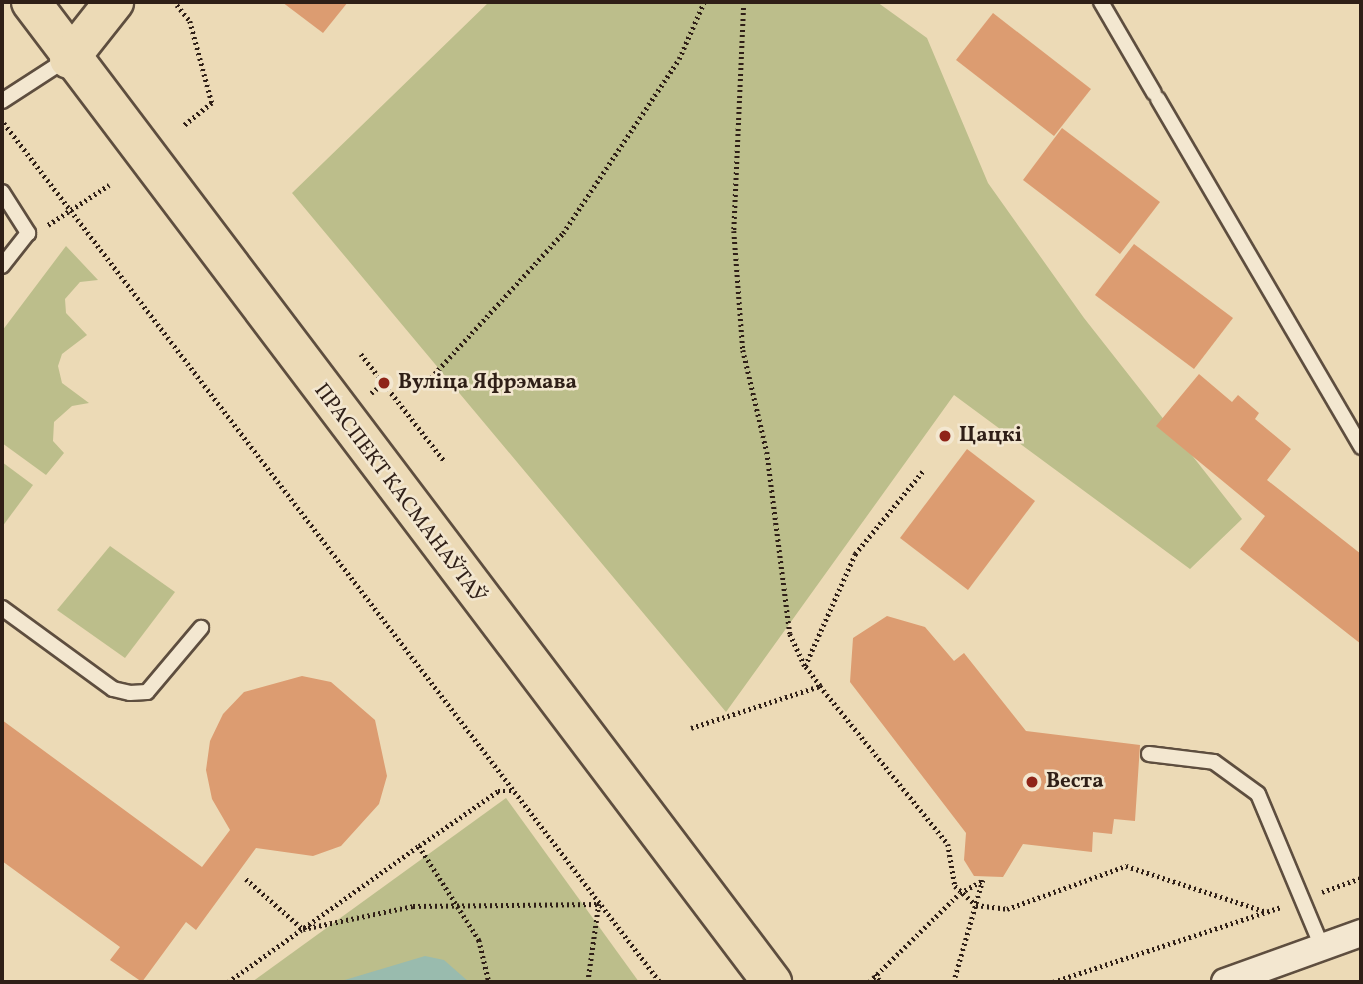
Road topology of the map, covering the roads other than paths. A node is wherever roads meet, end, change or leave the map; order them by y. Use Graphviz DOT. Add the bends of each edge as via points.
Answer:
graph roads {
  1 [pos="31,2"];
  2 [pos="114,2"];
  3 [pos="1101,2"];
  4 [pos="69,58"];
  5 [pos="2,101"];
  6 [pos="2,192"];
  7 [pos="2,266"];
  8 [pos="1361,447"];
  9 [pos="2,608"];
  10 [pos="201,628"];
  11 [pos="1149,754"];
  12 [pos="1361,933"];
  13 [pos="1322,947"];
  14 [pos="772,982"];
  15 [pos="1226,982"];
  1 -- 4 [label="main road, ПРАСПЕКТ КАСМАНАЎТАЎ"];
  2 -- 4 [label="main road"];
  3 -- 8 [label="lane"];
  4 -- 5 [label="lane"];
  4 -- 14 [label="main road, ПРАСПЕКТ КАСМАНАЎТАЎ"];
  6 -- 7 [label="lane" via="28,233"];
  9 -- 10 [label="lane" via="113,689 130,693 146,692"];
  11 -- 13 [label="lane" via="1214,762 1258,794"];
  12 -- 13 [label="street"];
  13 -- 15 [label="street"];
}
